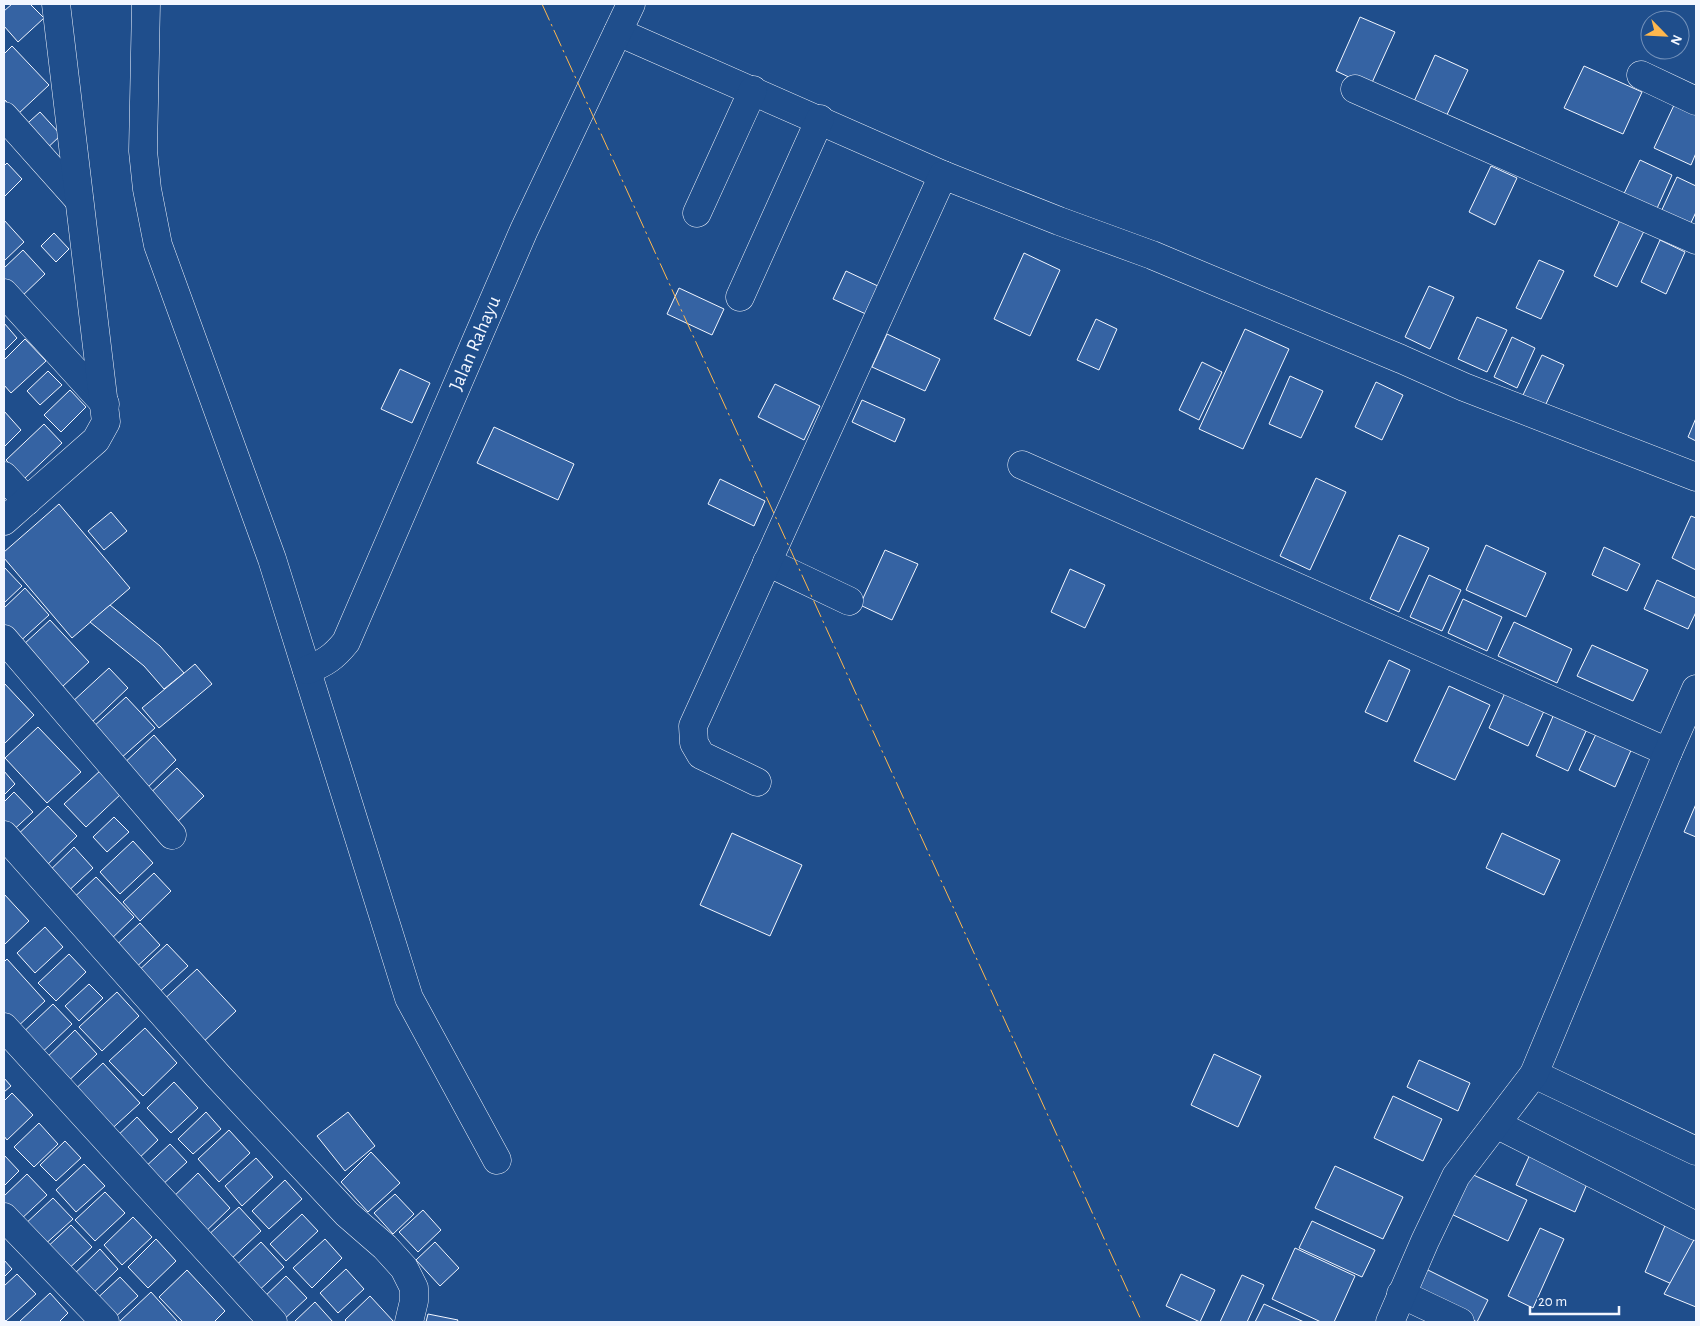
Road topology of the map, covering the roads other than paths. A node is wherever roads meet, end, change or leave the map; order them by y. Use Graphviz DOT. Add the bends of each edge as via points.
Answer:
graph roads {
  1 [pos="56,4"];
  2 [pos="146,4"];
  3 [pos="631,4"];
  4 [pos="618,32"];
  5 [pos="1641,75"];
  6 [pos="1355,89"];
  7 [pos="753,90"];
  8 [pos="1696,101"];
  9 [pos="4,116"];
  10 [pos="820,119"];
  11 [pos="944,175"];
  12 [pos="79,200"];
  13 [pos="697,213"];
  14 [pos="1696,240"];
  15 [pos="4,293"];
  16 [pos="740,297"];
  17 [pos="105,404"];
  18 [pos="1022,465"];
  19 [pos="4,476"];
  20 [pos="1696,477"];
  21 [pos="27,501"];
  22 [pos="4,521"];
  23 [pos="766,562"];
  24 [pos="849,601"];
  25 [pos="4,639"];
  26 [pos="307,670"];
  27 [pos="1696,689"];
  28 [pos="1668,752"];
  29 [pos="757,782"];
  30 [pos="4,835"];
  31 [pos="172,835"];
  32 [pos="4,1027"];
  33 [pos="1534,1074"];
  34 [pos="1496,1124"];
  35 [pos="1696,1151"];
  36 [pos="497,1160"];
  37 [pos="4,1217"];
  38 [pos="1696,1226"];
  39 [pos="1401,1294"];
  40 [pos="105,1322"];
  41 [pos="273,1322"];
  42 [pos="410,1322"];
  43 [pos="1390,1322"];
  44 [pos="1460,1322"];
  1 -- 12 [label="street"];
  2 -- 26 [label="street" via="143,151 158,245 272,559"];
  3 -- 4 [label="street, Jalan Rahayu"];
  4 -- 7 [label="street"];
  4 -- 26 [label="street, Jalan Rahayu" via="524,230 346,642 336,655"];
  5 -- 8 [label="street"];
  6 -- 14 [label="street"];
  7 -- 10 [label="street"];
  7 -- 13 [label="street"];
  9 -- 12 [label="street"];
  10 -- 11 [label="street"];
  10 -- 16 [label="street"];
  11 -- 20 [label="street" via="1152,255 1464,387"];
  11 -- 23 [label="street"];
  12 -- 17 [label="street"];
  15 -- 17 [label="street"];
  17 -- 21 [label="street" via="106,422 96,440"];
  18 -- 28 [label="street"];
  19 -- 21 [label="street"];
  21 -- 22 [label="street"];
  23 -- 24 [label="street"];
  23 -- 29 [label="street" via="693,726 694,743 700,755"];
  25 -- 31 [label="street"];
  26 -- 36 [label="street" via="409,998"];
  27 -- 28 [label="street"];
  28 -- 33 [label="street"];
  30 -- 42 [label="street" via="218,1076 347,1214 404,1268 414,1288"];
  32 -- 41 [label="street"];
  33 -- 34 [label="street"];
  33 -- 35 [label="street"];
  34 -- 38 [label="street"];
  34 -- 39 [label="street" via="1456,1176"];
  37 -- 40 [label="street"];
  39 -- 43 [label="street"];
  39 -- 44 [label="street"];
}
